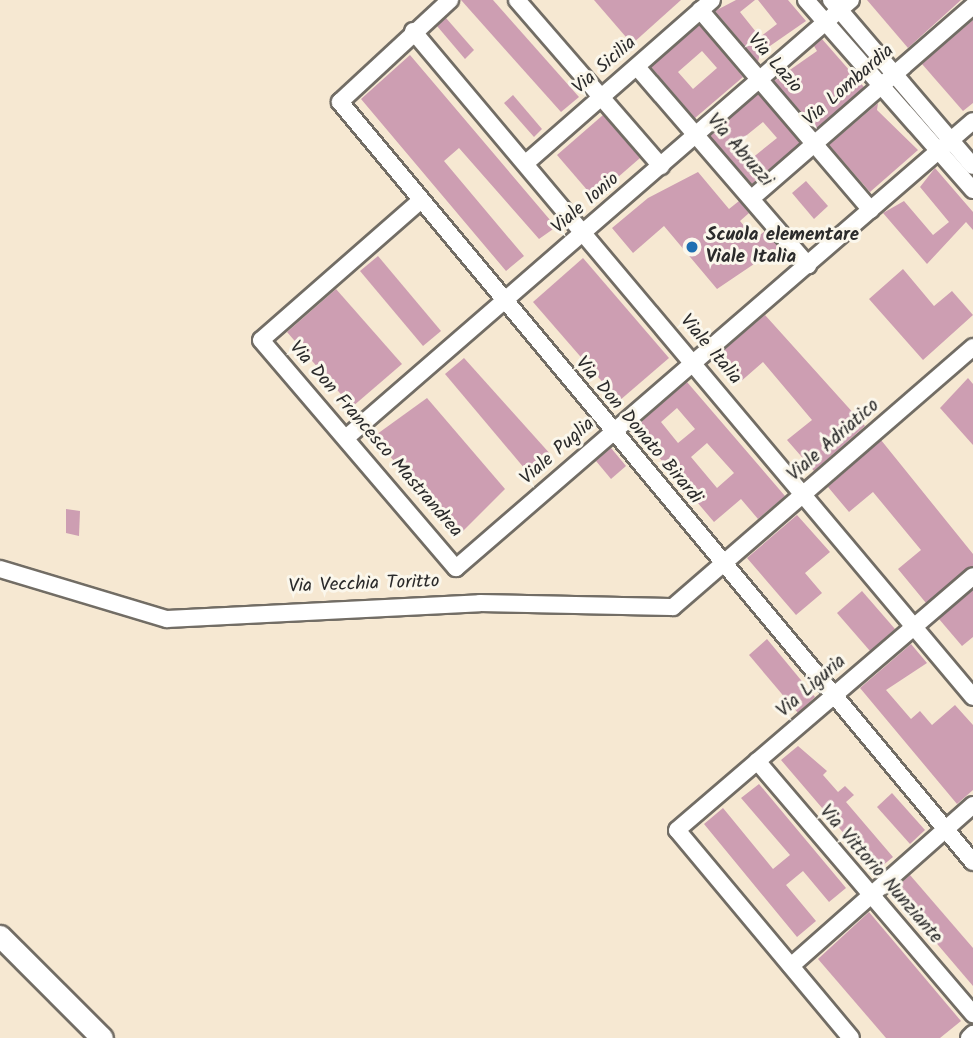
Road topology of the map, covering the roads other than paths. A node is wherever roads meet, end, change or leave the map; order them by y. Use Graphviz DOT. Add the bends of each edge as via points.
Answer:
graph roads {
  1 [pos="450,0"];
  2 [pos="517,0"];
  3 [pos="806,0"];
  4 [pos="841,3"];
  5 [pos="706,5"];
  6 [pos="971,5"];
  7 [pos="825,22"];
  8 [pos="414,32"];
  9 [pos="637,67"];
  10 [pos="894,74"];
  11 [pos="760,79"];
  12 [pos="881,85"];
  13 [pos="601,97"];
  14 [pos="973,121"];
  15 [pos="697,134"];
  16 [pos="815,144"];
  17 [pos="945,145"];
  18 [pos="526,163"];
  19 [pos="661,166"];
  20 [pos="973,166"];
  21 [pos="973,190"];
  22 [pos="752,198"];
  23 [pos="420,201"];
  24 [pos="871,210"];
  25 [pos="584,233"];
  26 [pos="808,265"];
  27 [pos="504,304"];
  28 [pos="973,346"];
  29 [pos="694,363"];
  30 [pos="612,433"];
  31 [pos="347,437"];
  32 [pos="803,496"];
  33 [pos="721,565"];
  34 [pos="456,568"];
  35 [pos="0,569"];
  36 [pos="973,576"];
  37 [pos="914,626"];
  38 [pos="834,696"];
  39 [pos="973,697"];
  40 [pos="757,761"];
  41 [pos="973,805"];
  42 [pos="945,831"];
  43 [pos="973,862"];
  44 [pos="867,896"];
  45 [pos="0,936"];
  46 [pos="791,966"];
  47 [pos="973,1014"];
  48 [pos="973,1034"];
  49 [pos="102,1038"];
  50 [pos="851,1038"];
  51 [pos="969,1038"];
  1 -- 8 [label="street"];
  2 -- 13 [label="street"];
  3 -- 7 [label="street"];
  4 -- 7 [label="street, Viale Ionio"];
  4 -- 10 [label="street"];
  5 -- 9 [label="street, Via Sicilia"];
  5 -- 11 [label="street, Via Lazio"];
  6 -- 10 [label="street, Via Lombardia"];
  7 -- 11 [label="street, Viale Ionio"];
  7 -- 12 [label="street"];
  8 -- 18 [label="street, Viale Italia"];
  8 -- 23 [label="street, Via Don Donato Birardi" via="340,102"];
  9 -- 13 [label="street, Via Sicilia"];
  9 -- 15 [label="street, Via Abruzzi"];
  10 -- 12 [label="street, Via Lombardia"];
  10 -- 17 [label="street"];
  11 -- 15 [label="street, Viale Ionio"];
  11 -- 16 [label="street, Via Lazio"];
  12 -- 16 [label="street, Via Lombardia"];
  12 -- 17 [label="street"];
  13 -- 18 [label="street, Via Sicilia"];
  13 -- 19 [label="street"];
  14 -- 17 [label="street, Viale Puglia"];
  15 -- 19 [label="street, Viale Ionio"];
  15 -- 22 [label="street, Via Abruzzi"];
  16 -- 22 [label="street, Via Lombardia"];
  16 -- 24 [label="street, Via Lazio"];
  17 -- 20 [label="street"];
  17 -- 21 [label="street"];
  17 -- 24 [label="street, Viale Puglia"];
  18 -- 25 [label="street, Viale Italia"];
  19 -- 25 [label="street, Viale Ionio"];
  22 -- 26 [label="street, Via Abruzzi"];
  23 -- 27 [label="street, Via Don Donato Birardi"];
  23 -- 31 [label="street, Via Don Francesco Mastrandrea" via="261,340"];
  24 -- 26 [label="street, Viale Puglia"];
  25 -- 27 [label="street, Viale Ionio"];
  25 -- 29 [label="street, Viale Italia"];
  26 -- 29 [label="street, Viale Puglia"];
  27 -- 30 [label="street, Via Don Donato Birardi"];
  27 -- 31 [label="street, Viale Ionio"];
  28 -- 32 [label="street, Viale Adriatico"];
  29 -- 30 [label="street, Viale Puglia"];
  29 -- 32 [label="street, Viale Italia"];
  30 -- 33 [label="street, Via Don Donato Birardi"];
  30 -- 34 [label="street, Viale Puglia"];
  31 -- 34 [label="street, Via Don Francesco Mastrandrea"];
  32 -- 33 [label="street, Viale Adriatico"];
  32 -- 37 [label="street, Viale Italia"];
  33 -- 35 [label="street, Via Vecchia Toritto" via="673,607 480,603 166,619"];
  33 -- 38 [label="street, Via Don Donato Birardi"];
  36 -- 37 [label="street, Via Liguria"];
  37 -- 38 [label="street, Via Liguria"];
  37 -- 39 [label="street, Viale Italia"];
  38 -- 40 [label="street, Via Liguria"];
  38 -- 42 [label="street, Via Don Donato Birardi"];
  40 -- 44 [label="street, Via Vittorio Nunziante"];
  40 -- 46 [label="street, Via Liguria" via="677,830"];
  41 -- 42 [label="street"];
  42 -- 43 [label="street, Via Don Donato Birardi"];
  42 -- 44 [label="street"];
  44 -- 46 [label="street"];
  44 -- 47 [label="street, Via Vittorio Nunziante"];
  45 -- 49 [label="street"];
  46 -- 50 [label="street"];
  48 -- 51 [label="street"];
}
